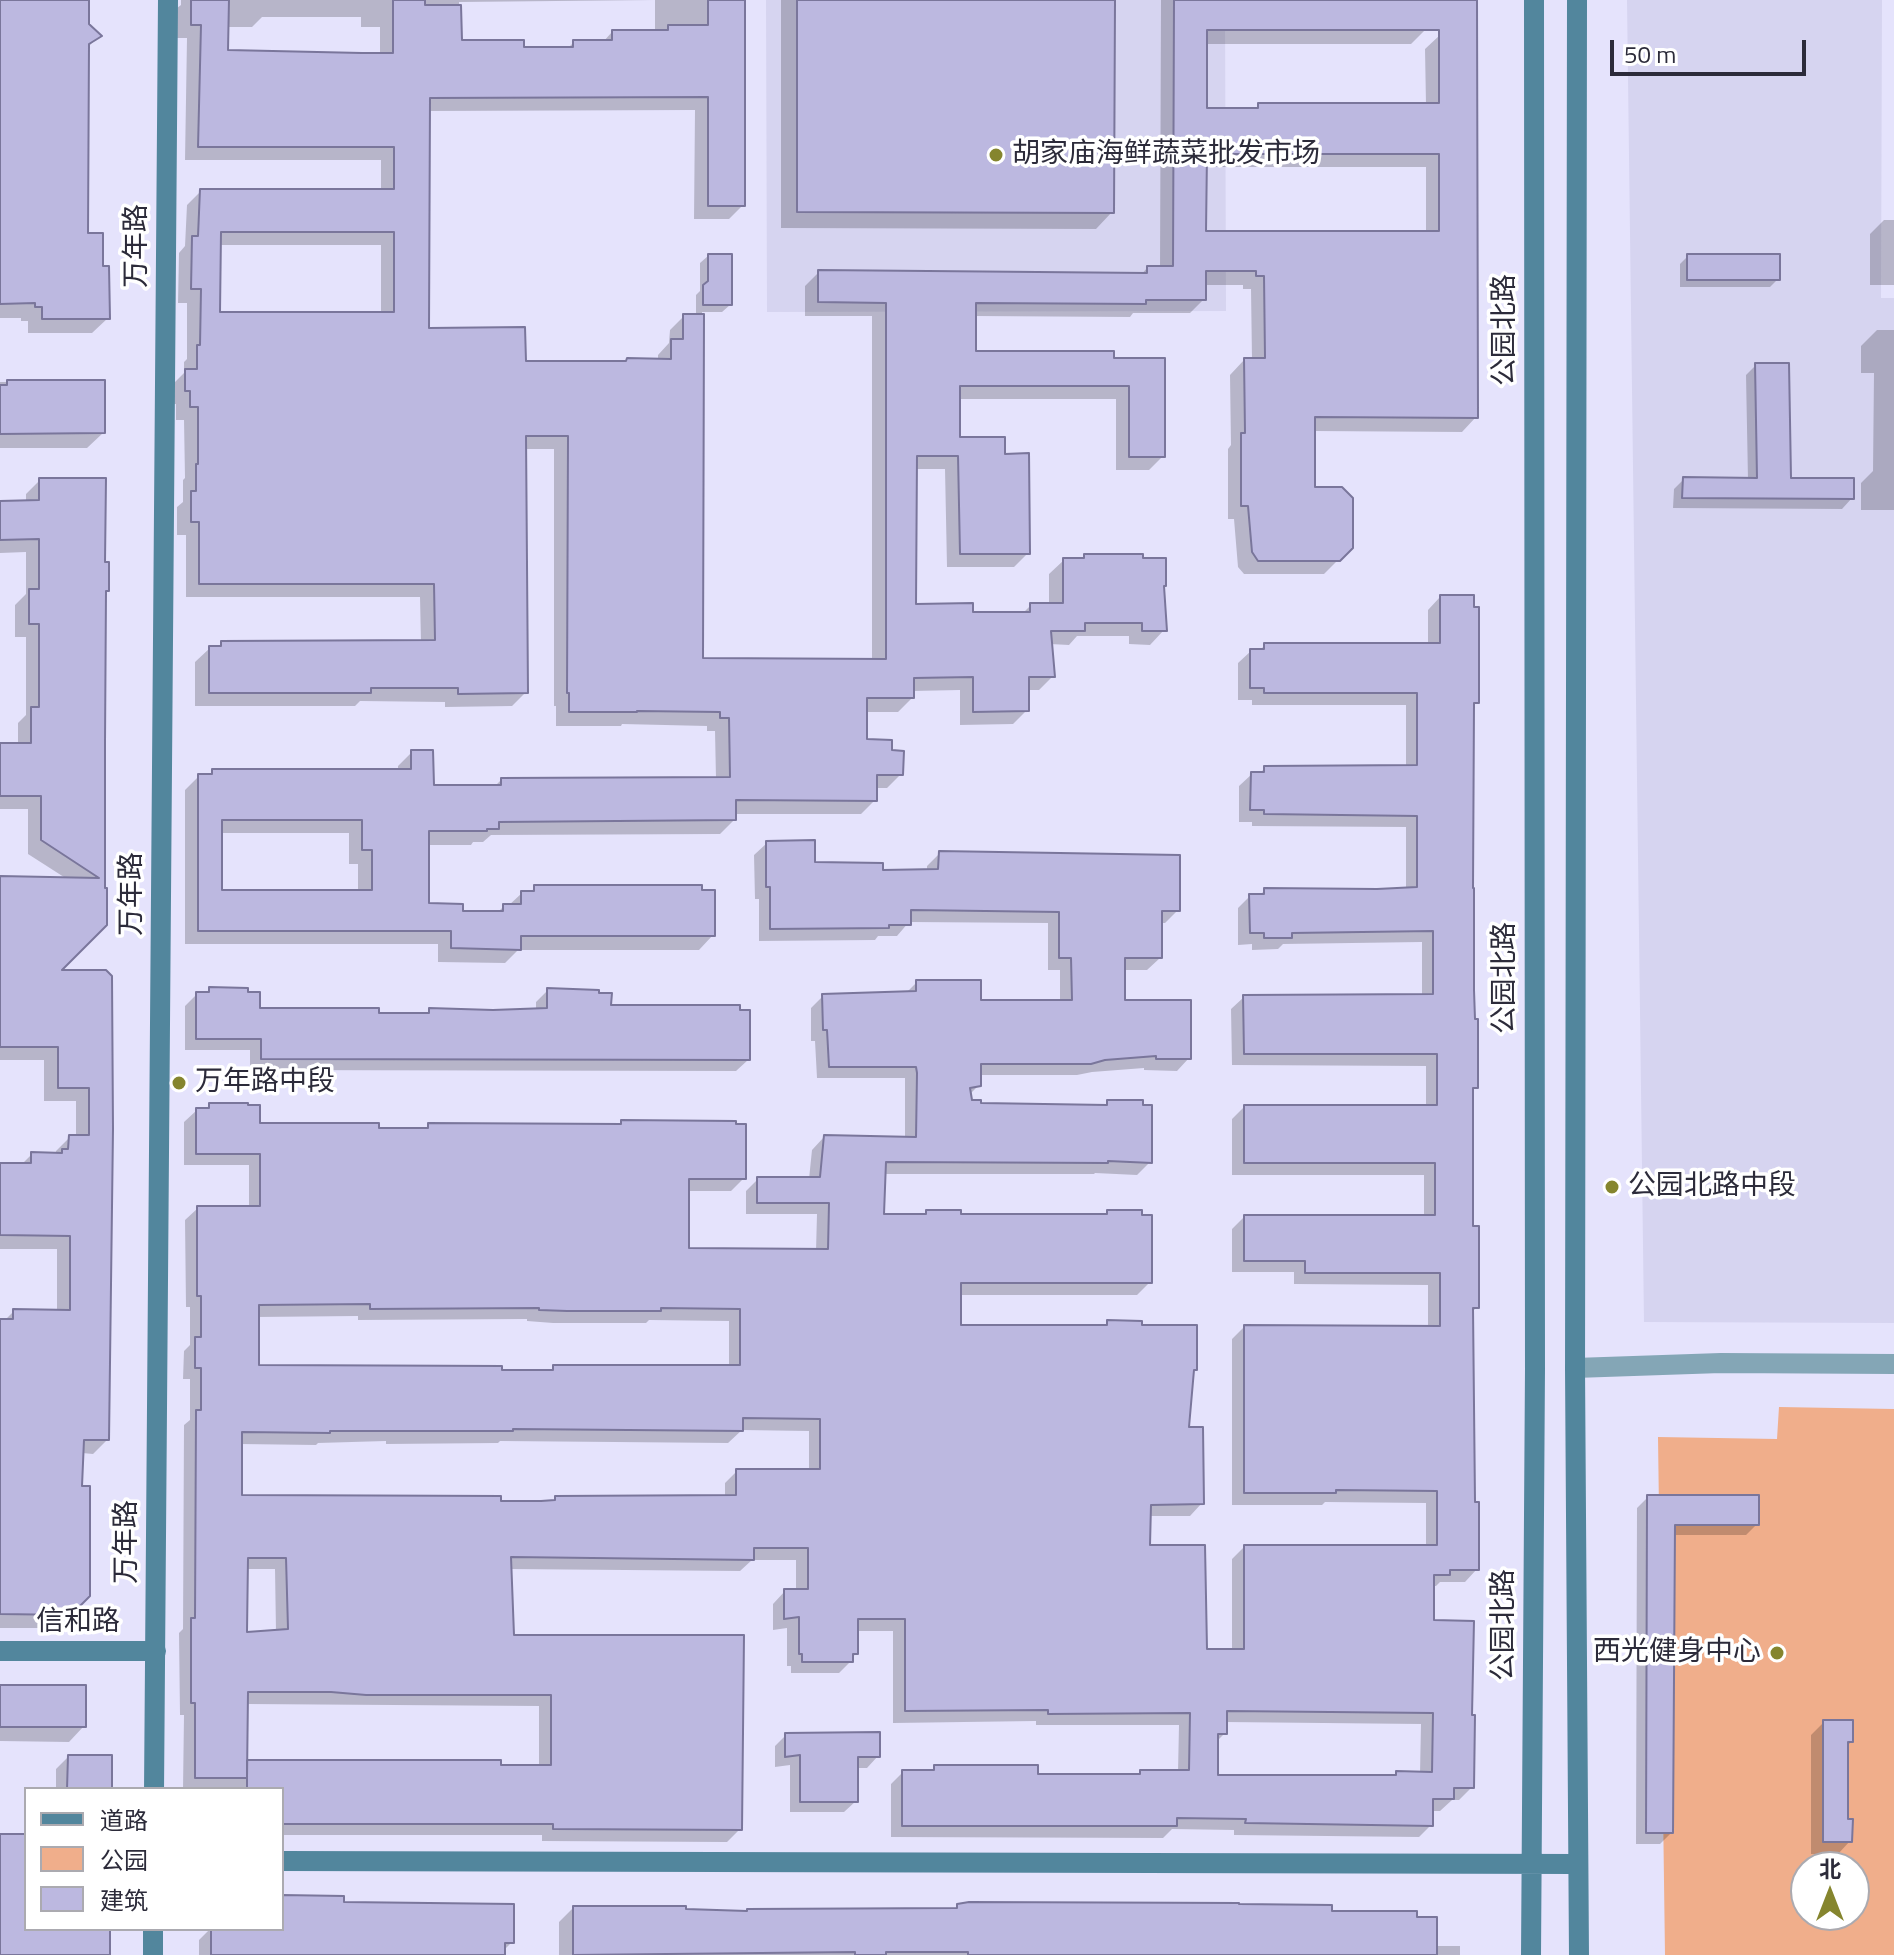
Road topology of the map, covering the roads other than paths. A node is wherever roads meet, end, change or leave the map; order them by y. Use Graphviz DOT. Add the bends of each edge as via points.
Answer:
graph roads {
  1 [pos="168,0"];
  2 [pos="1534,0"];
  3 [pos="1577,0"];
  4 [pos="1894,1364"];
  5 [pos="1575,1368"];
  6 [pos="0,1651"];
  7 [pos="156,1651"];
  8 [pos="154,1787"];
  9 [pos="284,1861"];
  10 [pos="1530,1864"];
  11 [pos="1578,1864"];
  12 [pos="153,1931"];
  13 [pos="153,1955"];
  14 [pos="1531,1955"];
  15 [pos="1579,1955"];
  1 -- 7 [label="main road, 万年路"];
  2 -- 10 [label="main road, 公园北路"];
  3 -- 5 [label="main road"];
  4 -- 5 [label="street"];
  5 -- 11 [label="main road"];
  6 -- 7 [label="main road, 信和路"];
  7 -- 8 [label="main road, 万年路"];
  9 -- 10 [label="main road"];
  10 -- 11 [label="main road"];
  10 -- 14 [label="main road, 公园北路"];
  11 -- 15 [label="main road"];
  12 -- 13 [label="main road"];
}
